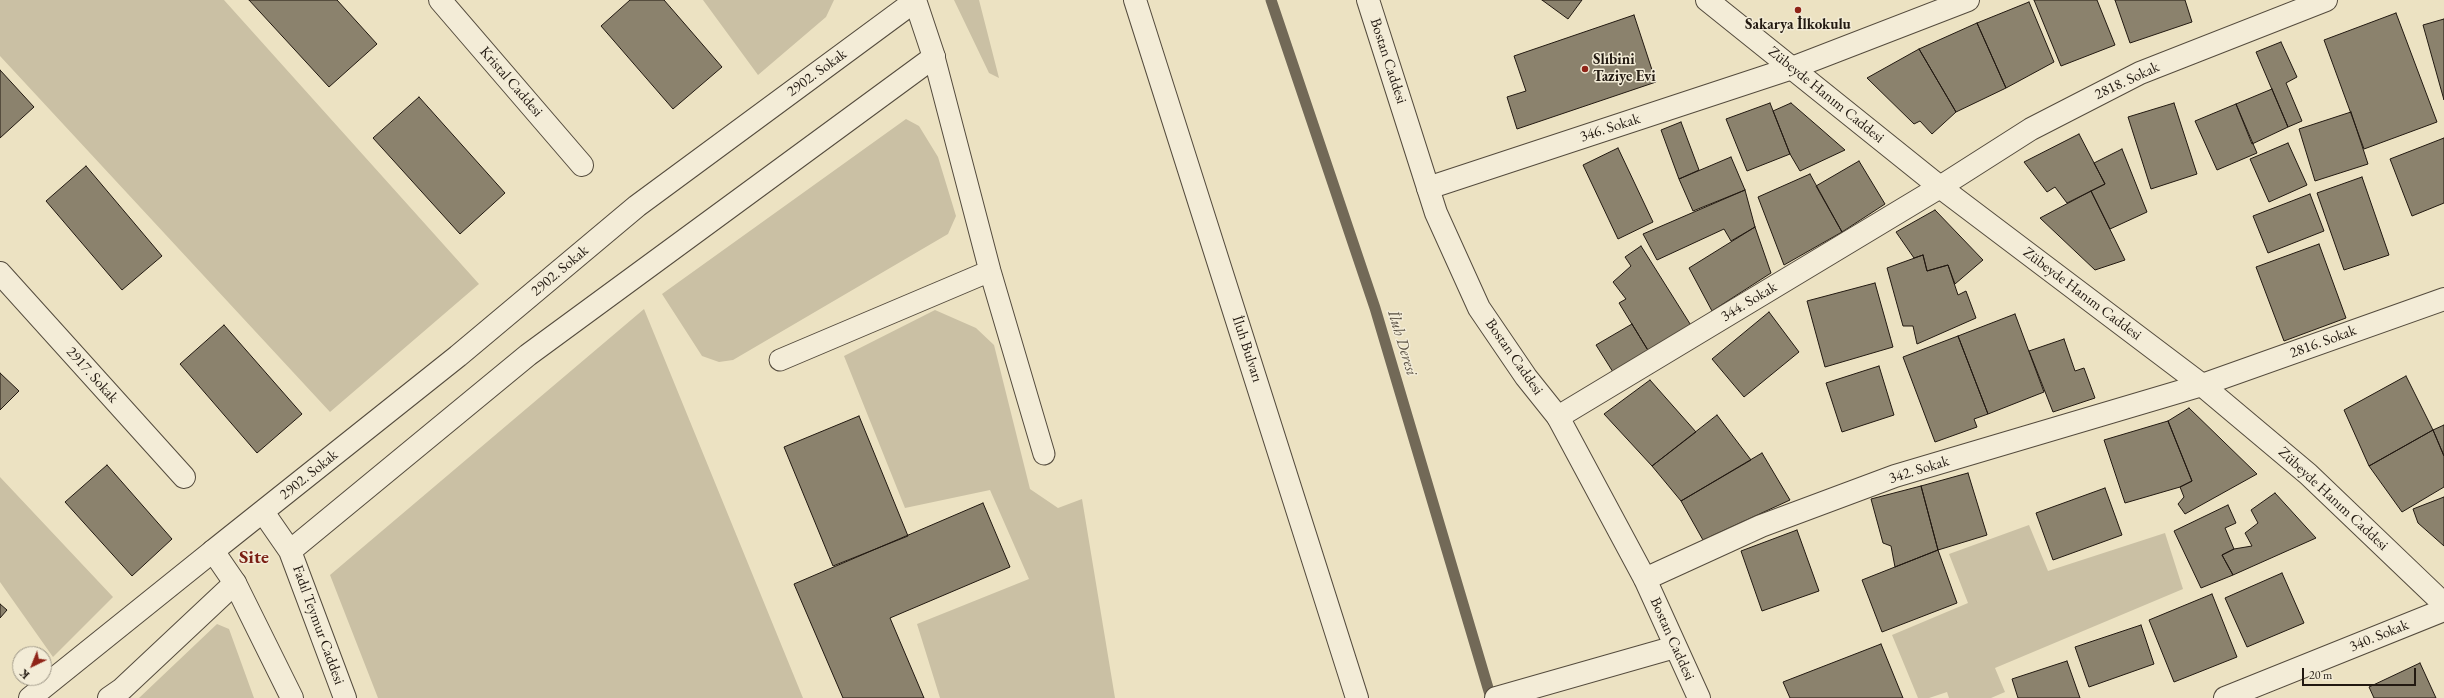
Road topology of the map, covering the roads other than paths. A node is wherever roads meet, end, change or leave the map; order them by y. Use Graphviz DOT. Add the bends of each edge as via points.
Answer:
graph roads {
  1 [pos="440,0"];
  2 [pos="1135,0"];
  3 [pos="1368,0"];
  4 [pos="1707,0"];
  5 [pos="1968,0"];
  6 [pos="2326,0"];
  7 [pos="915,1"];
  8 [pos="934,57"];
  9 [pos="1792,68"];
  10 [pos="582,164"];
  11 [pos="1940,187"];
  12 [pos="1428,188"];
  13 [pos="990,271"];
  14 [pos="0,273"];
  15 [pos="2444,299"];
  16 [pos="780,360"];
  17 [pos="2202,385"];
  18 [pos="1558,417"];
  19 [pos="1044,454"];
  20 [pos="184,477"];
  21 [pos="263,512"];
  22 [pos="213,551"];
  23 [pos="290,551"];
  24 [pos="1645,579"];
  25 [pos="235,583"];
  26 [pos="2444,604"];
  27 [pos="2444,610"];
  28 [pos="1675,647"];
  29 [pos="30,698"];
  30 [pos="109,698"];
  31 [pos="292,698"];
  32 [pos="345,698"];
  33 [pos="1357,698"];
  34 [pos="1496,698"];
  35 [pos="1699,698"];
  36 [pos="2224,698"];
  1 -- 10 [label="street, Kristal Caddesi"];
  2 -- 33 [label="street, İluh Bulvarı"];
  3 -- 12 [label="street, Bostan Caddesi"];
  4 -- 9 [label="street, Zübeyde Hanım Caddesi"];
  5 -- 9 [label="street, 346. Sokak"];
  6 -- 11 [label="street, 2818. Sokak" via="2140,73 2032,129"];
  7 -- 8 [label="street"];
  7 -- 21 [label="street, 2902. Sokak" via="637,206 458,356"];
  8 -- 13 [label="lane"];
  8 -- 23 [label="street" via="528,355"];
  9 -- 11 [label="street, Zübeyde Hanım Caddesi"];
  9 -- 12 [label="street, 346. Sokak"];
  11 -- 17 [label="street, Zübeyde Hanım Caddesi"];
  11 -- 18 [label="street, 344. Sokak"];
  12 -- 18 [label="street, Bostan Caddesi" via="1436,213 1479,308 1526,377"];
  13 -- 16 [label="lane"];
  13 -- 19 [label="lane"];
  14 -- 20 [label="street, 2917. Sokak"];
  15 -- 17 [label="street, 2816. Sokak"];
  17 -- 24 [label="street, 342. Sokak" via="1895,476 1761,526"];
  17 -- 26 [label="street, Zübeyde Hanım Caddesi" via="2308,474"];
  18 -- 24 [label="street, Bostan Caddesi"];
  21 -- 22 [label="street, 2902. Sokak"];
  21 -- 23 [label="street, Fadıl Teymur Caddesi"];
  22 -- 25 [label="street"];
  22 -- 29 [label="street, 2902. Sokak"];
  23 -- 32 [label="street, Fadıl Teymur Caddesi"];
  24 -- 28 [label="street, Bostan Caddesi"];
  25 -- 30 [label="street" via="122,689"];
  25 -- 31 [label="street"];
  27 -- 36 [label="street, 340. Sokak"];
  28 -- 34 [label="street"];
  28 -- 35 [label="street, Bostan Caddesi"];
}
